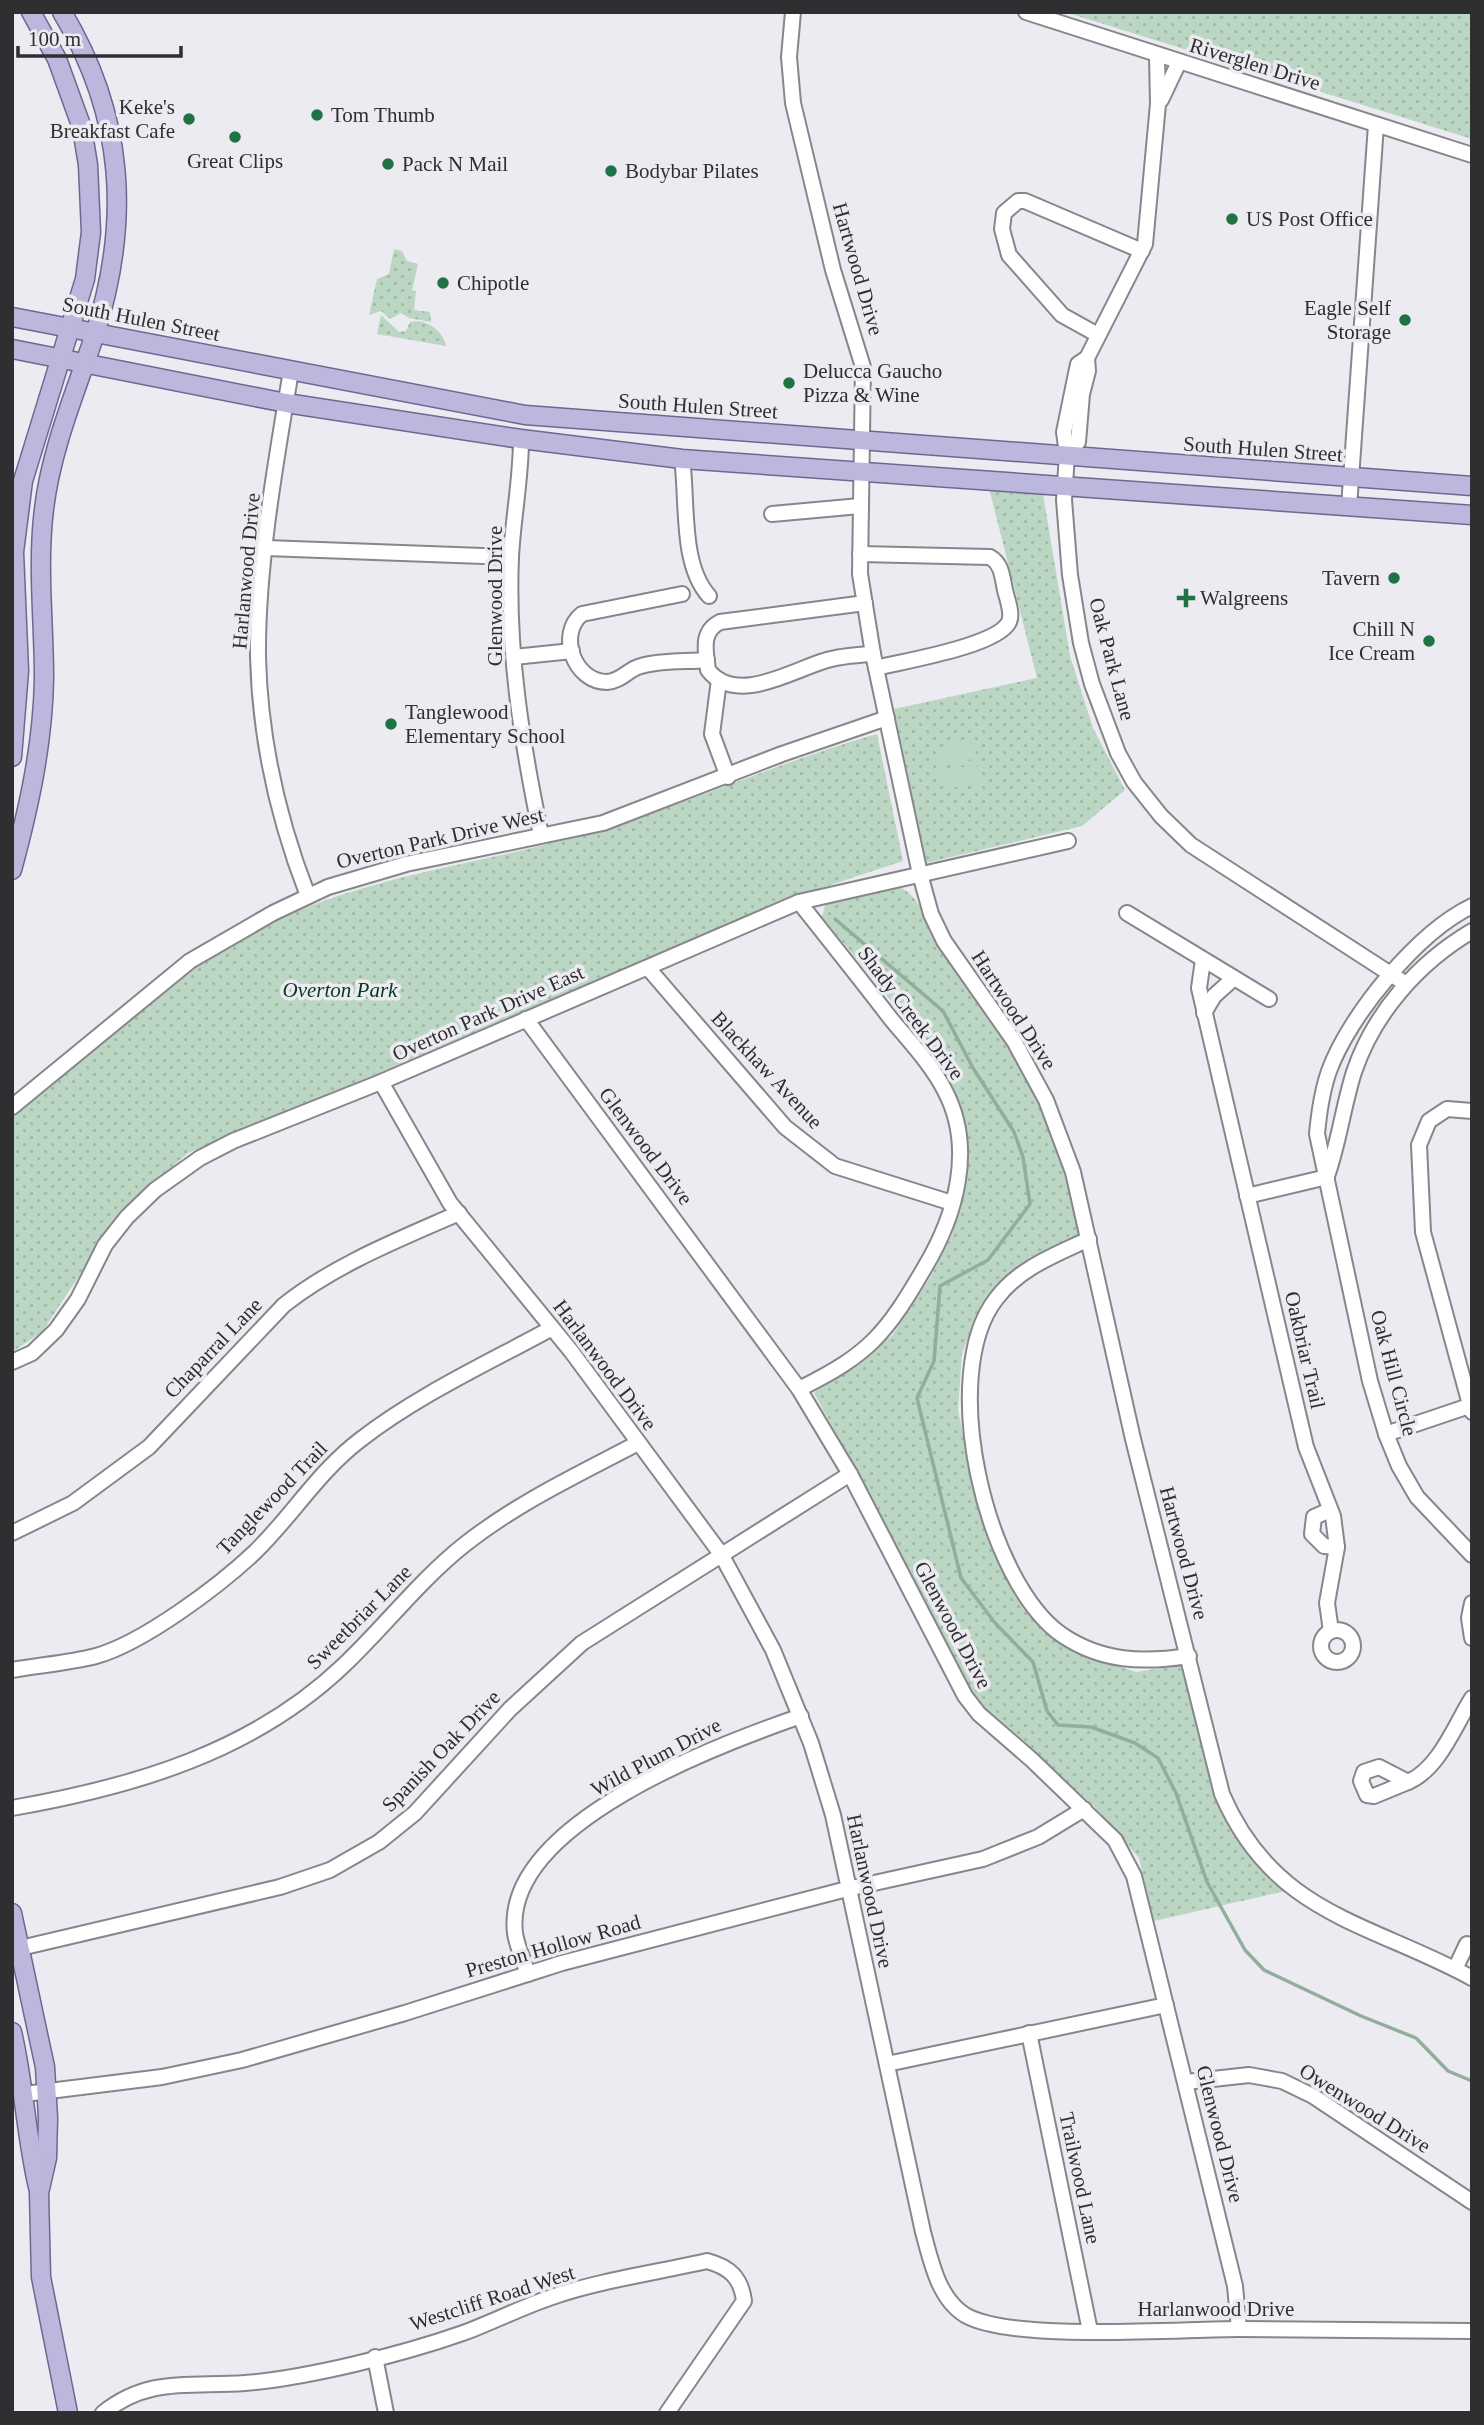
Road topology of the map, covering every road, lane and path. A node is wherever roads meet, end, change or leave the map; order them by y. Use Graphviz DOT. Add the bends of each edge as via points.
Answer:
graph roads {
  1 [pos="32,12"];
  2 [pos="54,12"];
  3 [pos="793,12"];
  4 [pos="1026,12"];
  5 [pos="67,20"];
  6 [pos="43,29"];
  7 [pos="1157,55"];
  8 [pos="1179,62"];
  9 [pos="63,74"];
  10 [pos="1158,104"];
  11 [pos="1376,125"];
  12 [pos="114,154"];
  13 [pos="1472,155"];
  14 [pos="1142,251"];
  15 [pos="12,317"];
  16 [pos="69,328"];
  17 [pos="95,334"];
  18 [pos="1098,335"];
  19 [pos="12,349"];
  20 [pos="59,357"];
  21 [pos="85,363"];
  22 [pos="291,371"];
  23 [pos="286,403"];
  24 [pos="524,415"];
  25 [pos="568,419"];
  26 [pos="484,433"];
  27 [pos="521,439"];
  28 [pos="864,441"];
  29 [pos="1067,454"];
  30 [pos="682,459"];
  31 [pos="862,470"];
  32 [pos="1351,478"];
  33 [pos="1064,484"];
  34 [pos="1472,486"];
  35 [pos="860,506"];
  36 [pos="1349,507"];
  37 [pos="772,514"];
  38 [pos="1472,515"];
  39 [pos="16,527"];
  40 [pos="41,530"];
  41 [pos="266,548"];
  42 [pos="860,554"];
  43 [pos="512,557"];
  44 [pos="682,594"];
  45 [pos="709,596"];
  46 [pos="865,603"];
  47 [pos="572,651"];
  48 [pos="514,657"];
  49 [pos="707,660"];
  50 [pos="874,661"];
  51 [pos="724,681"];
  52 [pos="18,703"];
  53 [pos="43,703"];
  54 [pos="887,718"];
  55 [pos="12,757"];
  56 [pos="728,777"];
  57 [pos="541,835"];
  58 [pos="1068,841"];
  59 [pos="12,870"];
  60 [pos="920,874"];
  61 [pos="308,896"];
  62 [pos="799,902"];
  63 [pos="1472,906"];
  64 [pos="1126,913"];
  65 [pos="1472,931"];
  66 [pos="1203,960"];
  67 [pos="648,968"];
  68 [pos="1390,973"];
  69 [pos="1234,978"];
  70 [pos="1406,984"];
  71 [pos="1269,999"];
  72 [pos="1204,1013"];
  73 [pos="526,1019"];
  74 [pos="382,1082"];
  75 [pos="12,1107"];
  76 [pos="1472,1111"];
  77 [pos="1327,1177"];
  78 [pos="1247,1196"];
  79 [pos="952,1203"];
  80 [pos="458,1213"];
  81 [pos="1089,1239"];
  82 [pos="552,1328"];
  83 [pos="12,1362"];
  84 [pos="799,1389"];
  85 [pos="1471,1408"];
  86 [pos="1386,1434"];
  87 [pos="638,1443"];
  88 [pos="850,1474"];
  89 [pos="1330,1510"];
  90 [pos="12,1533"];
  91 [pos="1337,1547"];
  92 [pos="721,1554"];
  93 [pos="1472,1555"];
  94 [pos="1472,1604"];
  95 [pos="1331,1631"];
  96 [pos="1472,1638"];
  97 [pos="1189,1656"];
  98 [pos="12,1670"];
  99 [pos="1472,1698"];
  100 [pos="801,1716"];
  101 [pos="1408,1782"];
  102 [pos="12,1808"];
  103 [pos="1084,1809"];
  104 [pos="847,1889"];
  105 [pos="12,1913"];
  106 [pos="1467,1944"];
  107 [pos="16,1949"];
  108 [pos="1455,1969"];
  109 [pos="528,1974"];
  110 [pos="1472,1978"];
  111 [pos="1166,2005"];
  112 [pos="12,2032"];
  113 [pos="1030,2033"];
  114 [pos="887,2064"];
  115 [pos="1186,2082"];
  116 [pos="47,2091"];
  117 [pos="25,2094"];
  118 [pos="39,2193"];
  119 [pos="1472,2202"];
  120 [pos="1239,2329"];
  121 [pos="1090,2331"];
  122 [pos="1472,2331"];
  123 [pos="374,2357"];
  124 [pos="68,2413"];
  125 [pos="103,2413"];
  126 [pos="386,2413"];
  127 [pos="667,2413"];
  1 -- 6 [label="main road"];
  2 -- 6 [label="main road"];
  3 -- 28 [label="street, Hartwood Drive" via="789,57 793,103 833,270 863,367"];
  4 -- 7 [label="street, Riverglen Drive"];
  5 -- 6 [label="main road"];
  5 -- 12 [label="main road" via="99,89"];
  6 -- 9 [label="main road"];
  7 -- 8 [label="street, Riverglen Drive"];
  7 -- 10 [label="street, Oak Park Lane"];
  8 -- 10 [label="street, Oak Park Lane"];
  8 -- 11 [label="street, Riverglen Drive"];
  9 -- 12 [label="main road" via="79,96 97,150 102,155"];
  9 -- 16 [label="main road" via="82,128 91,213 85,279"];
  10 -- 14 [label="street, Oak Park Lane"];
  11 -- 13 [label="street, Riverglen Drive"];
  11 -- 32 [label="street"];
  12 -- 17 [label="main road" via="115,250"];
  14 -- 18 [label="street, Oak Park Lane"];
  14 -- 18 [label="street" via="1025,201 1004,212 1002,229 1009,255 1062,315"];
  15 -- 16 [label="main road, South Hulen Street"];
  16 -- 17 [label="main road, South Hulen Street"];
  16 -- 20 [label="main road"];
  17 -- 21 [label="main road"];
  17 -- 22 [label="main road, South Hulen Street"];
  18 -- 29 [label="street, Oak Park Lane" via="1087,358 1078,442"];
  19 -- 20 [label="main road"];
  20 -- 21 [label="main road"];
  20 -- 39 [label="main road" via="30,454"];
  21 -- 23 [label="main road"];
  21 -- 40 [label="main road" via="48,480"];
  22 -- 23 [label="street, Harlanwood Drive"];
  22 -- 24 [label="main road, South Hulen Street"];
  23 -- 26 [label="main road"];
  23 -- 41 [label="street, Harlanwood Drive"];
  24 -- 25 [label="main road, South Hulen Street"];
  24 -- 26 [label="main road" via="515,427"];
  25 -- 27 [label="main road" via="530,428"];
  25 -- 28 [label="main road, South Hulen Street"];
  26 -- 27 [label="main road"];
  27 -- 30 [label="main road"];
  27 -- 43 [label="street, Glenwood Drive"];
  28 -- 29 [label="main road, South Hulen Street"];
  28 -- 31 [label="street, Hartwood Drive"];
  29 -- 32 [label="main road, South Hulen Street"];
  29 -- 33 [label="street, Oak Park Lane"];
  30 -- 31 [label="main road"];
  30 -- 45 [label="street" via="691,563 698,584"];
  31 -- 33 [label="main road"];
  31 -- 35 [label="street, Hartwood Drive"];
  32 -- 34 [label="main road, South Hulen Street"];
  32 -- 36 [label="street"];
  33 -- 36 [label="main road"];
  33 -- 68 [label="street, Oak Park Lane" via="1070,575 1082,643 1108,729 1135,782 1191,845"];
  35 -- 37 [label="street"];
  35 -- 42 [label="street, Hartwood Drive"];
  36 -- 38 [label="main road"];
  39 -- 40 [label="main road"];
  39 -- 52 [label="main road"];
  40 -- 53 [label="main road"];
  41 -- 43 [label="street"];
  41 -- 61 [label="street, Harlanwood Drive" via="258,643 263,724 277,804"];
  42 -- 46 [label="street, Hartwood Drive"];
  42 -- 50 [label="street" via="990,557 1000,566 1010,615 998,633 980,641"];
  43 -- 48 [label="street, Glenwood Drive"];
  44 -- 47 [label="street" via="590,610 571,624"];
  46 -- 49 [label="street" via="712,626"];
  46 -- 50 [label="street, Hartwood Drive"];
  47 -- 48 [label="street"];
  47 -- 49 [label="street" via="578,669 604,682 623,678 642,666"];
  48 -- 57 [label="street, Glenwood Drive" via="517,708"];
  49 -- 51 [label="street" via="708,670"];
  50 -- 51 [label="street" via="825,660 762,683"];
  50 -- 54 [label="street, Hartwood Drive"];
  51 -- 56 [label="street" via="712,734"];
  52 -- 53 [label="main road"];
  52 -- 55 [label="main road"];
  53 -- 59 [label="main road" via="35,781"];
  54 -- 56 [label="street, Overton Park Drive West"];
  54 -- 60 [label="street, Hartwood Drive"];
  56 -- 57 [label="street, Overton Park Drive West" via="603,823"];
  57 -- 61 [label="street, Overton Park Drive West" via="406,864"];
  58 -- 60 [label="street, Overton Park Drive East"];
  60 -- 62 [label="street, Overton Park Drive East"];
  60 -- 81 [label="street, Hartwood Drive" via="944,941 1014,1041 1046,1100 1073,1172"];
  61 -- 75 [label="street, Overton Park Drive West" via="190,961"];
  62 -- 67 [label="street, Overton Park Drive East"];
  62 -- 79 [label="street, Shady Creek Drive" via="944,1088 961,1143"];
  63 -- 68 [label="street, Oak Hill Circle" via="1434,929"];
  64 -- 66 [label="street"];
  65 -- 70 [label="street"];
  66 -- 69 [label="street"];
  66 -- 72 [label="street, Oakbriar Trail" via="1199,988"];
  67 -- 73 [label="street, Overton Park Drive East"];
  67 -- 79 [label="street, Blackhaw Avenue" via="785,1127 810,1148 835,1166"];
  68 -- 70 [label="street, Oak Park Lane"];
  68 -- 77 [label="street, Oak Hill Circle" via="1330,1068 1321,1096 1317,1134"];
  69 -- 71 [label="street"];
  69 -- 72 [label="street"];
  70 -- 77 [label="street" via="1375,1024 1354,1071"];
  72 -- 78 [label="street, Oakbriar Trail"];
  73 -- 74 [label="street, Overton Park Drive East"];
  73 -- 84 [label="street, Glenwood Drive"];
  74 -- 80 [label="street, Harlanwood Drive"];
  74 -- 83 [label="street, Overton Park Drive East" via="233,1141 155,1189 105,1245 56,1330 32,1353"];
  76 -- 85 [label="street" via="1447,1110 1429,1121 1419,1145 1423,1232"];
  77 -- 78 [label="street"];
  77 -- 86 [label="street, Oak Hill Circle" via="1370,1381"];
  78 -- 89 [label="street, Oakbriar Trail" via="1306,1447"];
  79 -- 84 [label="street, Shady Creek Drive" via="932,1255 882,1336 855,1358"];
  80 -- 82 [label="street, Harlanwood Drive"];
  80 -- 90 [label="street, Chaparral Lane" via="364,1255 301,1291 149,1447 74,1503"];
  81 -- 97 [label="street, Hartwood Drive" via="1133,1439"];
  81 -- 97 [label="street" via="1011,1282 978,1331 969,1368 969,1409 981,1482 1000,1545 1020,1588 1043,1619 1094,1652 1149,1662"];
  82 -- 87 [label="street, Harlanwood Drive"];
  82 -- 98 [label="street, Tanglewood Trail" via="414,1404 360,1440 304,1493 255,1552 132,1641 96,1656"];
  84 -- 88 [label="street, Glenwood Drive"];
  85 -- 86 [label="street"];
  86 -- 93 [label="street, Oak Hill Circle" via="1417,1497"];
  87 -- 92 [label="street, Harlanwood Drive"];
  87 -- 102 [label="street, Sweetbriar Lane" via="533,1499 466,1544 343,1666 249,1735 168,1771"];
  88 -- 92 [label="street, Spanish Oak Drive"];
  88 -- 103 [label="street, Glenwood Drive" via="965,1696"];
  89 -- 91 [label="street, Oakbriar Trail"];
  89 -- 91 [label="street" via="1314,1517 1312,1534 1324,1546"];
  91 -- 95 [label="street, Oakbriar Trail" via="1327,1603"];
  92 -- 100 [label="street, Harlanwood Drive" via="773,1650"];
  92 -- 107 [label="street, Spanish Oak Drive" via="582,1643 500,1719 415,1813 379,1842 330,1870 280,1887"];
  94 -- 96 [label="street"];
  97 -- 108 [label="street, Hartwood Drive" via="1222,1794 1251,1847 1313,1904"];
  99 -- 101 [label="street" via="1447,1741 1424,1771"];
  100 -- 104 [label="street, Harlanwood Drive" via="833,1815"];
  100 -- 109 [label="street, Wild Plum Drive" via="691,1757 607,1803 556,1844 524,1885 517,1910 515,1933"];
  103 -- 104 [label="street, Preston Hollow Road" via="1038,1837 983,1859"];
  103 -- 111 [label="street, Glenwood Drive" via="1115,1840 1134,1875"];
  104 -- 109 [label="street, Preston Hollow Road"];
  104 -- 114 [label="street, Harlanwood Drive"];
  105 -- 107 [label="main road"];
  106 -- 108 [label="street"];
  107 -- 116 [label="main road" via="41,2040"];
  108 -- 110 [label="street, Hartwood Drive"];
  109 -- 116 [label="street, Preston Hollow Road" via="242,2060 162,2077"];
  111 -- 113 [label="street"];
  111 -- 115 [label="street, Glenwood Drive"];
  112 -- 117 [label="main road"];
  113 -- 114 [label="street"];
  113 -- 121 [label="street, Trailwood Lane"];
  114 -- 121 [label="street, Harlanwood Drive" via="923,2232 945,2295 963,2313 986,2325"];
  115 -- 119 [label="street, Owenwood Drive" via="1249,2075 1282,2081 1313,2095"];
  115 -- 120 [label="street, Glenwood Drive" via="1235,2286"];
  116 -- 117 [label="street, Preston Hollow Road"];
  116 -- 118 [label="main road" via="47,2158"];
  117 -- 118 [label="main road"];
  118 -- 124 [label="main road" via="41,2277"];
  120 -- 121 [label="street, Harlanwood Drive"];
  120 -- 122 [label="street, Harlanwood Drive"];
  123 -- 125 [label="street, Westcliff Road West" via="246,2383 182,2382 120,2400"];
  123 -- 126 [label="street"];
  123 -- 127 [label="street, Westcliff Road West" via="460,2334 552,2296 707,2261 723,2266 738,2280 744,2301"];
}
